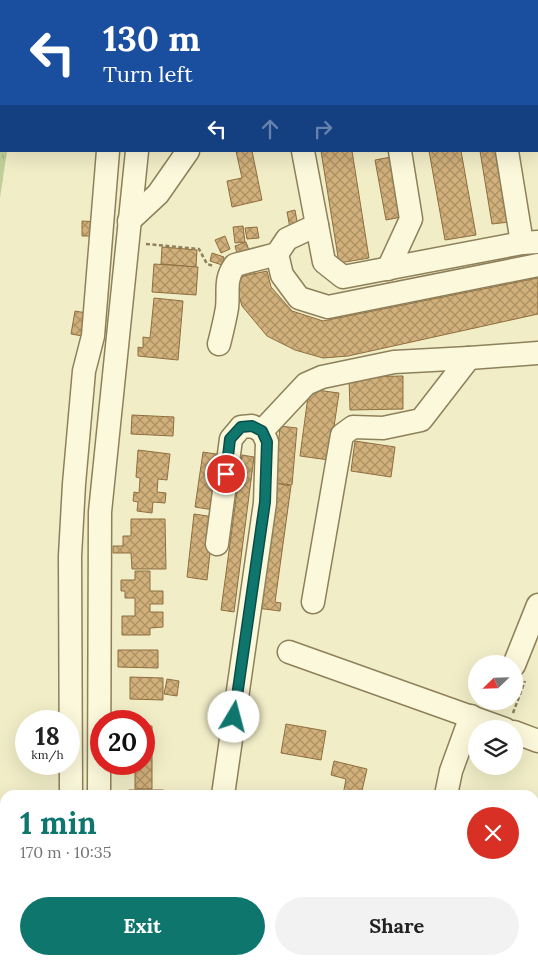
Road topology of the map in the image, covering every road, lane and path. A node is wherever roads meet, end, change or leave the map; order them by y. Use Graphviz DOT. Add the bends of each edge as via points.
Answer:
graph roads {
  1 [pos="108,152"];
  2 [pos="187,152"];
  3 [pos="303,152"];
  4 [pos="400,152"];
  5 [pos="507,152"];
  6 [pos="139,154"];
  7 [pos="317,225"];
  8 [pos="128,232"];
  9 [pos="530,243"];
  10 [pos="277,254"];
  11 [pos="235,265"];
  12 [pos="538,265"];
  13 [pos="388,269"];
  14 [pos="219,344"];
  15 [pos="538,353"];
  16 [pos="469,358"];
  17 [pos="262,431"];
  18 [pos="217,544"];
  19 [pos="313,602"];
  20 [pos="538,605"];
  21 [pos="289,652"];
  22 [pos="523,661"];
  23 [pos="471,716"];
  24 [pos="485,720"];
  25 [pos="523,734"];
  26 [pos="538,742"];
  27 [pos="71,790"];
  28 [pos="99,790"];
  29 [pos="224,790"];
  30 [pos="447,790"];
  1 -- 27 [label="street" via="93,336 84,371 74,484 70,556"];
  2 -- 8 [label="street"];
  3 -- 7 [label="street"];
  4 -- 13 [label="street" via="411,219"];
  5 -- 9 [label="street"];
  6 -- 8 [label="street"];
  7 -- 10 [label="street" via="287,239"];
  7 -- 13 [label="street" via="324,262 343,277"];
  8 -- 11 [label="path" via="199,248 207,264 222,268"];
  8 -- 28 [label="street" via="100,512"];
  9 -- 13 [label="street"];
  10 -- 11 [label="street"];
  10 -- 12 [label="street" via="282,275 299,298 328,307"];
  11 -- 14 [label="street" via="228,280 227,306"];
  15 -- 16 [label="street"];
  16 -- 17 [label="street" via="394,362 322,377 306,384"];
  16 -- 19 [label="street" via="421,420 383,428 352,427 342,435"];
  17 -- 18 [label="street" via="252,426 241,427 230,439"];
  17 -- 29 [label="street" via="267,442 265,502"];
  20 -- 22 [label="street"];
  21 -- 23 [label="street"];
  23 -- 24 [label="street"];
  23 -- 30 [label="street"];
  25 -- 26 [label="street"];
}
